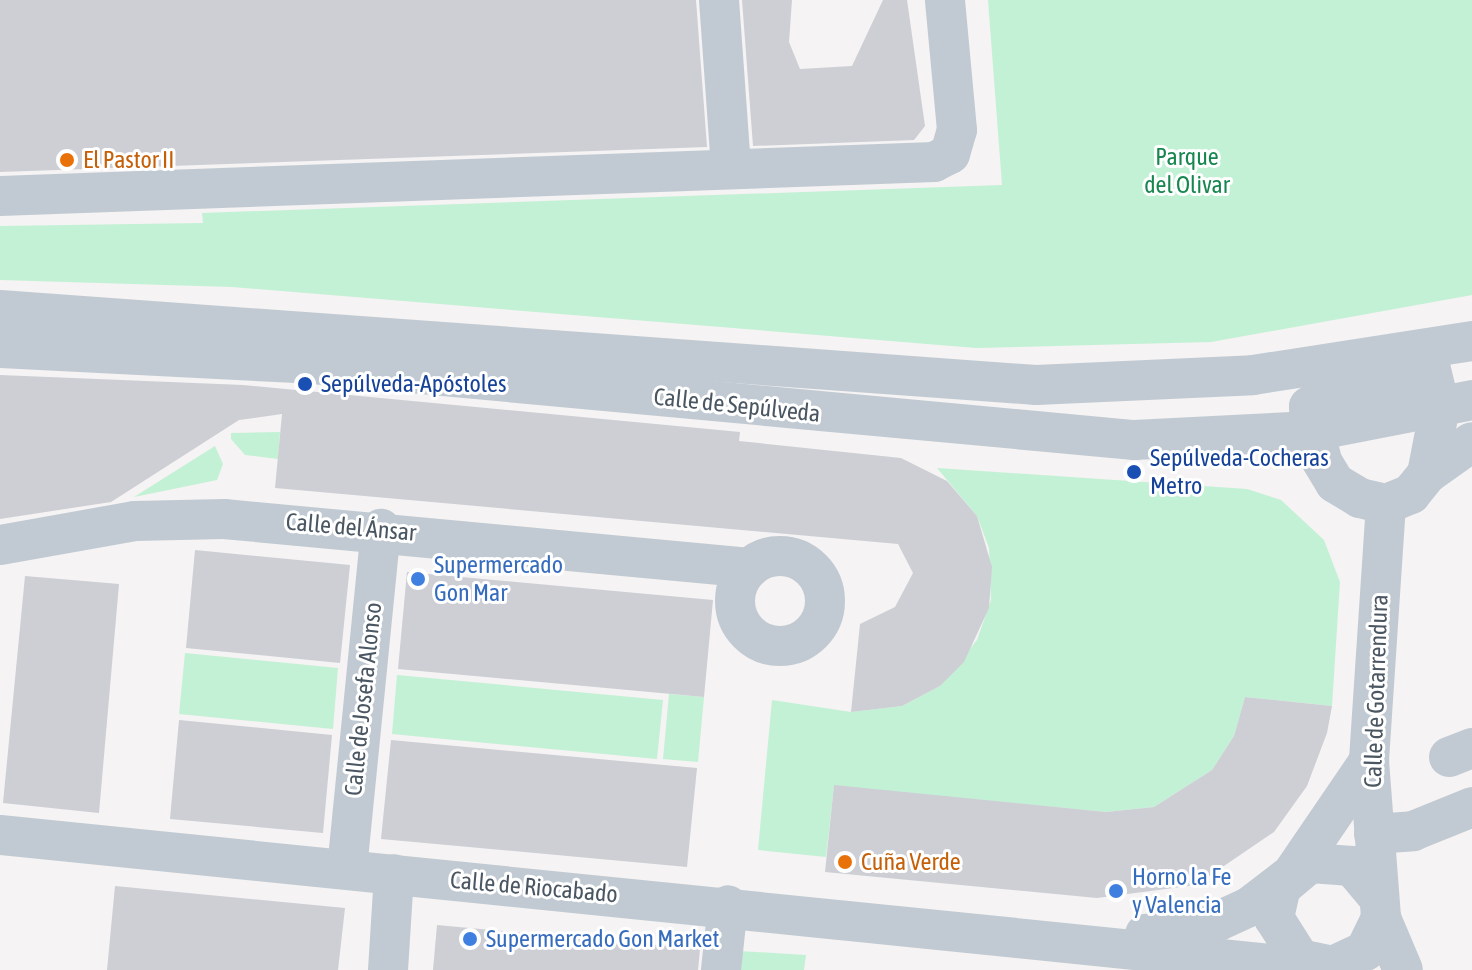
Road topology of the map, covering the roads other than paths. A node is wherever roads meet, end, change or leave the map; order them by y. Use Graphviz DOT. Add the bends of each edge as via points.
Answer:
graph roads {
  1 [pos="719,0"];
  2 [pos="945,0"];
  3 [pos="731,166"];
  4 [pos="0,196"];
  5 [pos="0,310"];
  6 [pos="1472,341"];
  7 [pos="0,348"];
  8 [pos="1427,353"];
  9 [pos="1456,404"];
  10 [pos="1313,431"];
  11 [pos="1472,442"];
  12 [pos="1427,474"];
  13 [pos="1386,504"];
  14 [pos="381,529"];
  15 [pos="0,545"];
  16 [pos="750,568"];
  17 [pos="1369,761"];
  18 [pos="1472,807"];
  19 [pos="1374,834"];
  20 [pos="0,835"];
  21 [pos="347,869"];
  22 [pos="394,874"];
  23 [pos="1292,874"];
  24 [pos="728,905"];
  25 [pos="1380,908"];
  26 [pos="1067,940"];
  27 [pos="1324,968"];
  28 [pos="388,970"];
  29 [pos="721,970"];
  30 [pos="1403,970"];
  1 -- 3 [label="street"];
  2 -- 3 [label="street" via="957,130 950,154 934,162"];
  3 -- 4 [label="street"];
  5 -- 8 [label="street, Calle de Sepúlveda" via="1036,385 1150,385"];
  6 -- 8 [label="street, Calle de Sepúlveda"];
  7 -- 10 [label="street, Calle de Sepúlveda" via="313,364 1047,436"];
  8 -- 9 [label="street"];
  8 -- 10 [label="street" via="1406,377 1316,397 1309,407"];
  9 -- 10 [label="street, Calle de Sepúlveda"];
  9 -- 12 [label="street"];
  10 -- 13 [label="street" via="1335,483"];
  11 -- 12 [label="street"];
  12 -- 13 [label="street" via="1411,494"];
  13 -- 17 [label="street, Calle de Gotarrendura"];
  14 -- 15 [label="street, Calle del Ánsar" via="135,521"];
  14 -- 16 [label="street, Calle del Ánsar"];
  14 -- 21 [label="street, Calle de Josefa Alonso"];
  17 -- 19 [label="street, Calle de Gotarrendura"];
  17 -- 23 [label="street, Calle de Riocabado"];
  18 -- 19 [label="street" via="1413,831"];
  19 -- 25 [label="street, Calle de Gotarrendura"];
  20 -- 21 [label="street, Calle de Riocabado"];
  21 -- 22 [label="street, Calle de Riocabado"];
  22 -- 24 [label="street, Calle de Riocabado"];
  22 -- 28 [label="street"];
  23 -- 25 [label="street" via="1331,860 1352,866"];
  23 -- 26 [label="street, Calle de Riocabado" via="1249,907 1201,929"];
  23 -- 27 [label="street" via="1275,902 1278,935"];
  24 -- 26 [label="street, Calle de Riocabado"];
  24 -- 29 [label="street"];
  25 -- 27 [label="street" via="1358,956"];
  25 -- 30 [label="street, Calle de Gotarrendura"];
  26 -- 27 [label="street, Calle de Riocabado" via="1122,952"];
}
